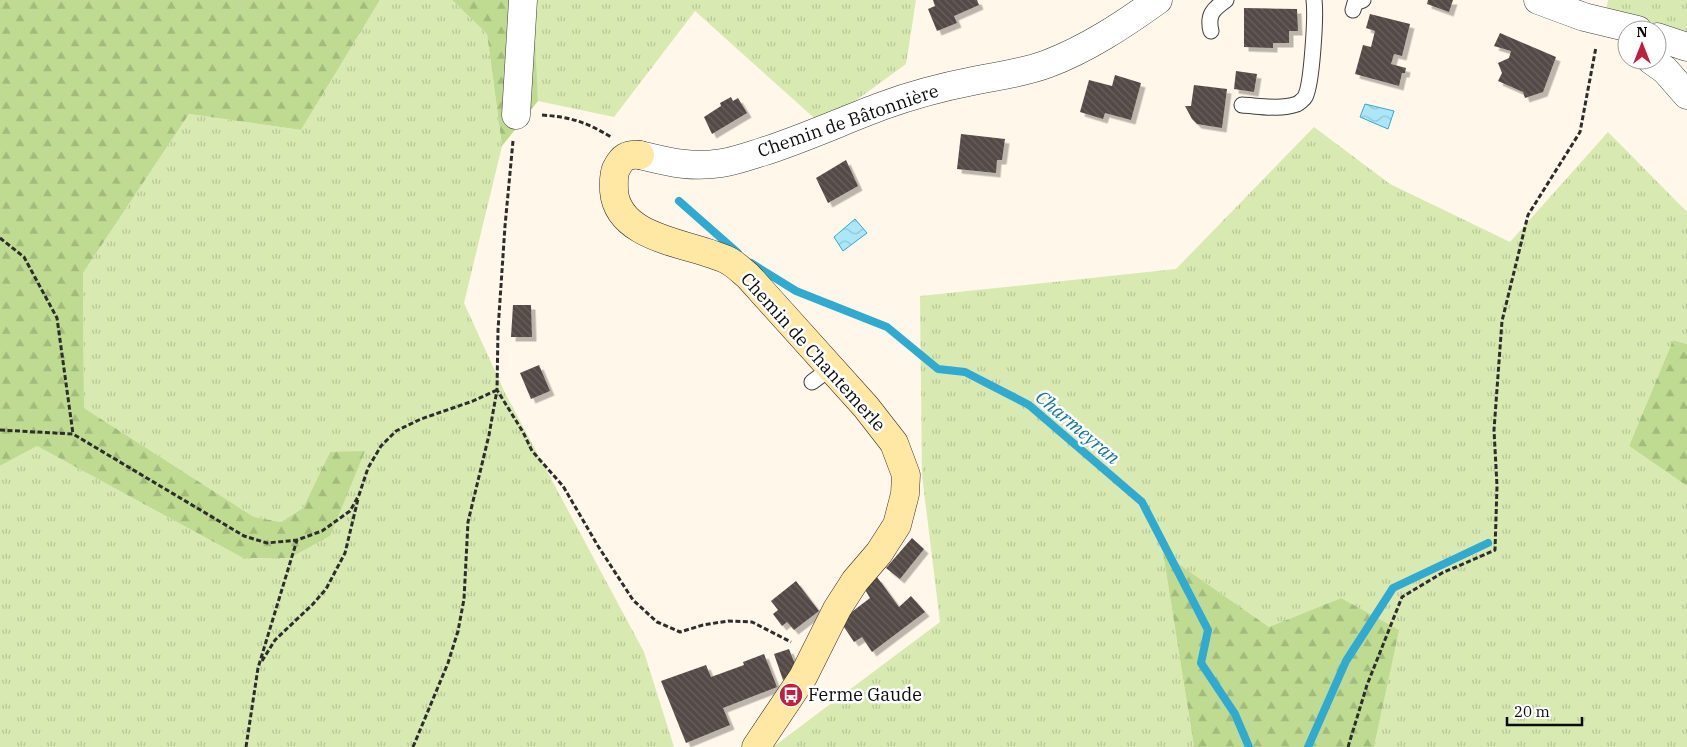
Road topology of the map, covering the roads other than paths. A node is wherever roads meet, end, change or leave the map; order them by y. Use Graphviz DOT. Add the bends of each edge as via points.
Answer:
graph roads {
  1 [pos="522,0"];
  2 [pos="1158,0"];
  3 [pos="1226,0"];
  4 [pos="1314,0"];
  5 [pos="1538,0"];
  6 [pos="1601,20"];
  7 [pos="1617,24"];
  8 [pos="1211,31"];
  9 [pos="1667,40"];
  10 [pos="1617,41"];
  11 [pos="1687,47"];
  12 [pos="1665,70"];
  13 [pos="1687,95"];
  14 [pos="1242,105"];
  15 [pos="516,115"];
  16 [pos="640,155"];
  17 [pos="756,747"];
  1 -- 15 [label="street"];
  2 -- 16 [label="street, Chemin de Bâtonnière" via="1115,30 1045,65 934,90 750,156 696,166"];
  3 -- 8 [label="lane" via="1208,20"];
  4 -- 14 [label="lane" via="1312,59 1305,98 1298,104 1283,106"];
  5 -- 6 [label="street"];
  6 -- 7 [label="street"];
  6 -- 10 [label="street" via="1605,34"];
  9 -- 11 [label="street"];
  12 -- 13 [label="street"];
  16 -- 17 [label="street, Chemin de Chantemerle" via="630,154 621,159 615,172 615,199 620,212 633,225 648,233 730,262 753,281 822,375 866,407 894,443 906,475 897,524 837,609 803,677"];
}
